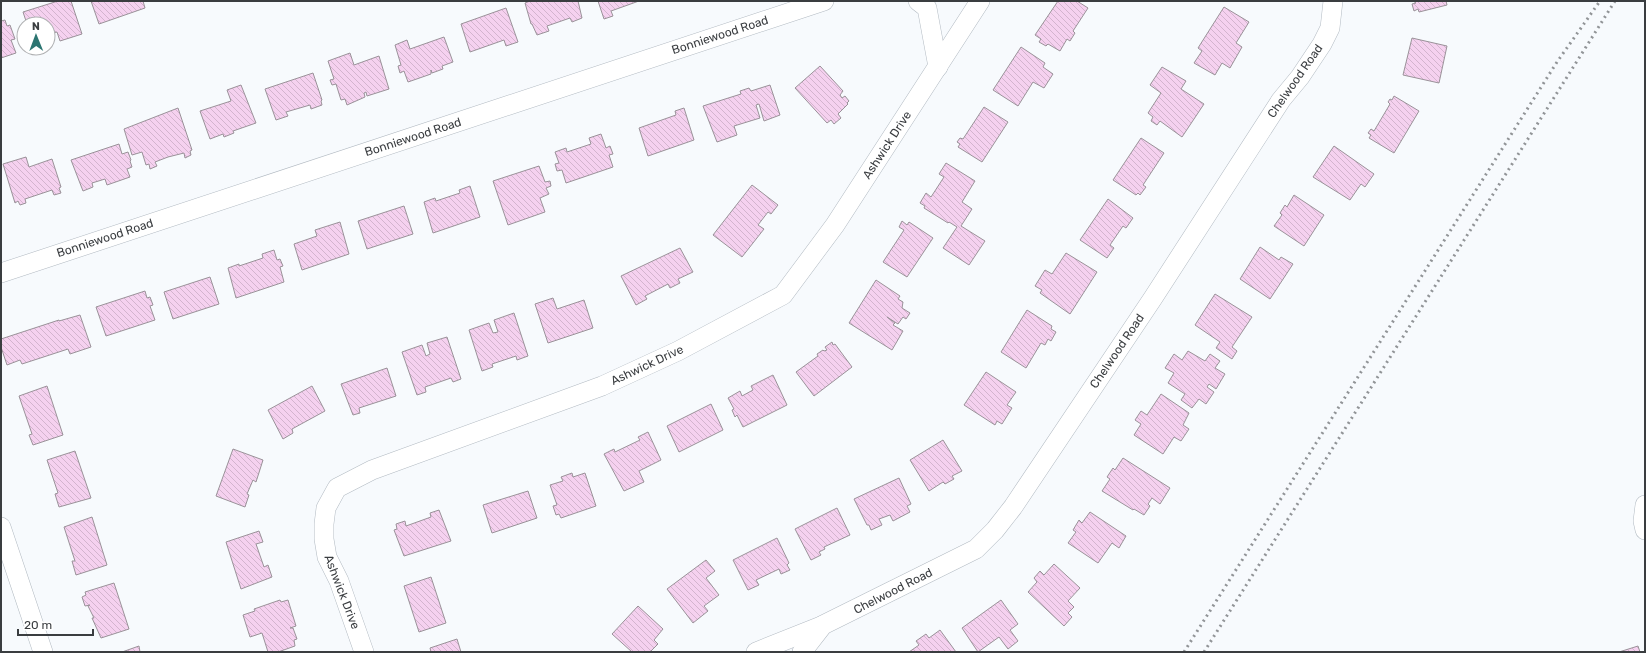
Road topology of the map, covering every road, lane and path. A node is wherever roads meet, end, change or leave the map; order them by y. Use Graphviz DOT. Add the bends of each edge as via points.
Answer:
graph roads {
  1 [pos="824,1"];
  2 [pos="918,1"];
  3 [pos="980,1"];
  4 [pos="1333,1"];
  5 [pos="938,66"];
  6 [pos="1,273"];
  7 [pos="1645,506"];
  8 [pos="1,526"];
  9 [pos="1645,530"];
  10 [pos="822,625"];
  11 [pos="43,652"];
  12 [pos="364,652"];
  13 [pos="756,652"];
  14 [pos="802,652"];
  1 -- 6 [label="street, Bonniewood Road"];
  2 -- 5 [label="street" via="927,8"];
  3 -- 5 [label="street, Ashwick Drive"];
  4 -- 10 [label="street, Chelwood Road" via="1330,28 1322,44 1281,100 1014,507 976,548"];
  5 -- 12 [label="street, Ashwick Drive" via="835,225 783,294 678,351 602,386 372,470 337,488 326,508 324,539 327,557 340,581"];
  7 -- 9 [label="street"];
  8 -- 11 [label="street"];
  10 -- 13 [label="street, Chelwood Road"];
  10 -- 14 [label="street, Chelwood Road"];
}
